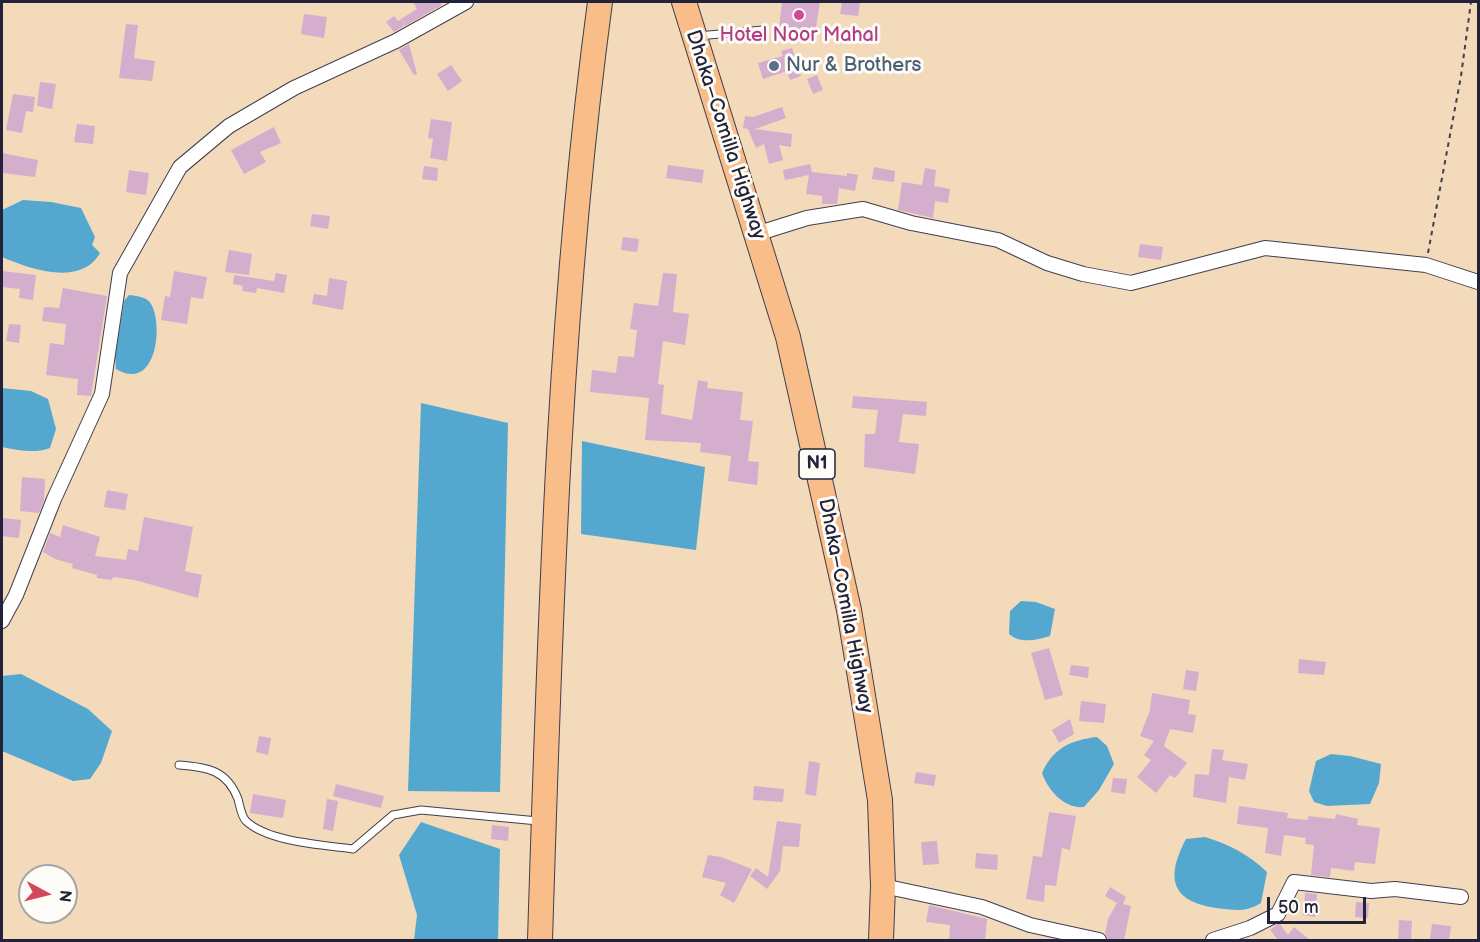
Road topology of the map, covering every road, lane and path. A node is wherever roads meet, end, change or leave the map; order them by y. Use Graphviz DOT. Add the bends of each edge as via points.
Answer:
graph roads {
  1 [pos="466,2"];
  2 [pos="600,2"];
  3 [pos="684,2"];
  4 [pos="1471,2"];
  5 [pos="763,30"];
  6 [pos="693,36"];
  7 [pos="756,234"];
  8 [pos="1426,265"];
  9 [pos="1479,282"];
  10 [pos="2,621"];
  11 [pos="178,765"];
  12 [pos="544,821"];
  13 [pos="883,886"];
  14 [pos="1461,897"];
  15 [pos="540,940"];
  16 [pos="881,940"];
  17 [pos="1099,940"];
  18 [pos="1213,940"];
  1 -- 10 [label="street" via="396,41 275,99 229,126 180,167 120,273 102,394"];
  2 -- 12 [label="highway" via="585,113 558,445"];
  3 -- 6 [label="highway, Dhaka–Comilla Highway / N1"];
  4 -- 8 [label="path"];
  5 -- 6 [label="lane"];
  6 -- 7 [label="highway, Dhaka–Comilla Highway / N1"];
  7 -- 8 [label="street" via="807,218 863,209 998,240 1047,263 1131,283 1265,248"];
  7 -- 13 [label="highway, Dhaka–Comilla Highway / N1" via="788,337 849,610 880,800"];
  8 -- 9 [label="street"];
  11 -- 12 [label="lane" via="218,771 229,780 244,819 260,830 309,844 354,849 393,815 422,810"];
  12 -- 15 [label="highway"];
  13 -- 16 [label="highway, Dhaka–Comilla Highway / N1"];
  13 -- 17 [label="street"];
  14 -- 18 [label="street" via="1294,882 1278,914"];
}
